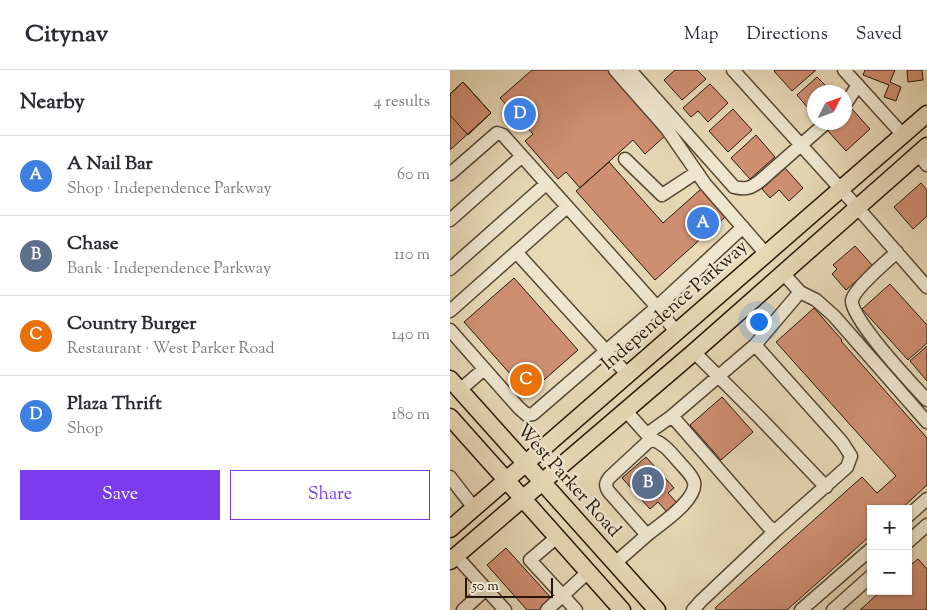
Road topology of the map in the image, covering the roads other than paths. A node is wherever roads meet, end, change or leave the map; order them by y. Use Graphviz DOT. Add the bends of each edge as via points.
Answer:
graph roads {
  1 [pos="615,70"];
  2 [pos="630,70"];
  3 [pos="733,70"];
  4 [pos="844,70"];
  5 [pos="858,85"];
  6 [pos="852,94"];
  7 [pos="927,114"];
  8 [pos="817,130"];
  9 [pos="903,135"];
  10 [pos="800,144"];
  11 [pos="924,155"];
  12 [pos="522,156"];
  13 [pos="625,159"];
  14 [pos="698,172"];
  15 [pos="450,174"];
  16 [pos="546,184"];
  17 [pos="841,189"];
  18 [pos="567,207"];
  19 [pos="857,207"];
  20 [pos="450,220"];
  21 [pos="742,227"];
  22 [pos="516,252"];
  23 [pos="897,252"];
  24 [pos="766,254"];
  25 [pos="450,269"];
  26 [pos="783,273"];
  27 [pos="927,287"];
  28 [pos="800,292"];
  29 [pos="657,308"];
  30 [pos="450,311"];
  31 [pos="450,330"];
  32 [pos="676,332"];
  33 [pos="755,345"];
  34 [pos="606,351"];
  35 [pos="694,352"];
  36 [pos="484,369"];
  37 [pos="627,374"];
  38 [pos="719,377"];
  39 [pos="455,384"];
  40 [pos="927,400"];
  41 [pos="626,411"];
  42 [pos="672,416"];
  43 [pos="450,417"];
  44 [pos="927,422"];
  45 [pos="650,437"];
  46 [pos="526,463"];
  47 [pos="506,480"];
  48 [pos="451,481"];
  49 [pos="542,482"];
  50 [pos="826,487"];
  51 [pos="522,498"];
  52 [pos="927,499"];
  53 [pos="474,508"];
  54 [pos="912,512"];
  55 [pos="927,525"];
  56 [pos="450,529"];
  57 [pos="775,530"];
  58 [pos="647,534"];
  59 [pos="557,537"];
  60 [pos="912,538"];
  61 [pos="870,550"];
  62 [pos="453,559"];
  63 [pos="614,564"];
  64 [pos="588,572"];
  65 [pos="867,580"];
  66 [pos="486,589"];
  67 [pos="563,596"];
  68 [pos="463,610"];
  69 [pos="505,610"];
  70 [pos="547,610"];
  71 [pos="576,610"];
  72 [pos="622,610"];
  73 [pos="657,610"];
  74 [pos="693,610"];
  75 [pos="801,610"];
  76 [pos="833,610"];
  1 -- 14 [label="street" via="667,128"];
  2 -- 10 [label="street" via="734,187 750,188"];
  3 -- 10 [label="street"];
  4 -- 5 [label="street"];
  5 -- 6 [label="street"];
  5 -- 9 [label="street"];
  7 -- 9 [label="main road, Independence Parkway"];
  8 -- 10 [label="street"];
  9 -- 17 [label="main road, Independence Parkway"];
  10 -- 17 [label="street"];
  11 -- 19 [label="main road"];
  12 -- 15 [label="street" via="503,135 497,133"];
  12 -- 16 [label="street"];
  12 -- 20 [label="street"];
  13 -- 14 [label="street" via="662,195"];
  14 -- 21 [label="street"];
  16 -- 18 [label="street"];
  16 -- 25 [label="street"];
  17 -- 19 [label="street"];
  17 -- 24 [label="main road, Independence Parkway"];
  18 -- 22 [label="street"];
  18 -- 29 [label="street"];
  19 -- 23 [label="street"];
  19 -- 26 [label="main road"];
  21 -- 24 [label="street"];
  21 -- 29 [label="street"];
  22 -- 30 [label="street"];
  22 -- 34 [label="street"];
  23 -- 27 [label="street"];
  23 -- 40 [label="street" via="854,294 852,305 874,340"];
  24 -- 32 [label="main road, Independence Parkway"];
  26 -- 28 [label="street"];
  26 -- 35 [label="main road"];
  28 -- 33 [label="street"];
  28 -- 44 [label="street" via="816,300 834,316"];
  29 -- 32 [label="street"];
  29 -- 34 [label="street"];
  31 -- 36 [label="street"];
  32 -- 35 [label="main road"];
  32 -- 37 [label="main road, Independence Parkway"];
  33 -- 38 [label="street"];
  33 -- 50 [label="street" via="851,456 847,467"];
  34 -- 36 [label="street" via="533,414 527,415"];
  34 -- 37 [label="street"];
  35 -- 38 [label="street"];
  35 -- 41 [label="main road"];
  36 -- 39 [label="street"];
  37 -- 46 [label="main road, Independence Parkway"];
  38 -- 42 [label="street"];
  38 -- 50 [label="street"];
  39 -- 46 [label="main road, West Parker Road"];
  41 -- 45 [label="street"];
  41 -- 49 [label="main road"];
  42 -- 45 [label="street"];
  42 -- 57 [label="street" via="768,526"];
  43 -- 47 [label="main road"];
  45 -- 58 [label="street" via="606,481 609,492"];
  45 -- 58 [label="street" via="662,443 688,472 694,490 688,500"];
  46 -- 47 [label="main road, Independence Parkway"];
  46 -- 49 [label="main road, West Parker Road"];
  47 -- 51 [label="main road"];
  47 -- 53 [label="main road, Independence Parkway"];
  48 -- 53 [label="street"];
  49 -- 51 [label="main road"];
  49 -- 63 [label="main road, West Parker Road"];
  50 -- 57 [label="street"];
  51 -- 59 [label="main road"];
  51 -- 62 [label="main road"];
  52 -- 54 [label="street"];
  53 -- 56 [label="main road, Independence Parkway"];
  55 -- 60 [label="street"];
  57 -- 74 [label="street"];
  58 -- 63 [label="street"];
  59 -- 64 [label="main road"];
  59 -- 67 [label="street" via="530,560"];
  61 -- 75 [label="street"];
  62 -- 66 [label="street"];
  63 -- 73 [label="main road, West Parker Road"];
  64 -- 67 [label="street"];
  64 -- 72 [label="main road"];
  65 -- 76 [label="street"];
  66 -- 68 [label="street"];
  66 -- 69 [label="street"];
  67 -- 70 [label="street"];
  67 -- 71 [label="street"];
}
